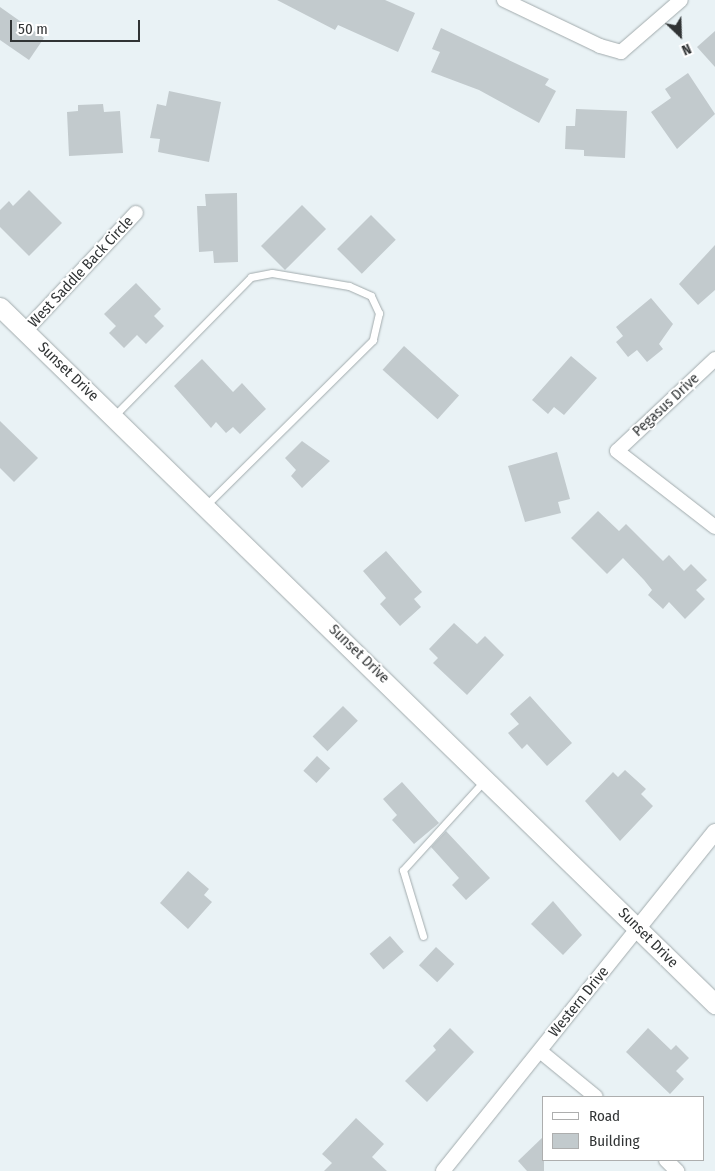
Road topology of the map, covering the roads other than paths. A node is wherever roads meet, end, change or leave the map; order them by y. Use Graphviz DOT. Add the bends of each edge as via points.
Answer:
graph roads {
  1 [pos="504,0"];
  2 [pos="681,0"];
  3 [pos="136,214"];
  4 [pos="0,307"];
  5 [pos="25,330"];
  6 [pos="715,359"];
  7 [pos="114,416"];
  8 [pos="206,505"];
  9 [pos="715,527"];
  10 [pos="486,779"];
  11 [pos="715,832"];
  12 [pos="638,928"];
  13 [pos="423,936"];
  14 [pos="715,1004"];
  15 [pos="540,1051"];
  16 [pos="595,1096"];
  17 [pos="667,1161"];
  18 [pos="443,1171"];
  19 [pos="677,1171"];
  1 -- 2 [label="street" via="600,46 621,52"];
  3 -- 5 [label="street, West Saddle Back Circle"];
  4 -- 5 [label="main road, Sunset Drive"];
  5 -- 7 [label="main road, Sunset Drive"];
  6 -- 9 [label="street, Pegasus Drive" via="617,451"];
  7 -- 8 [label="main road, Sunset Drive"];
  7 -- 8 [label="lane" via="251,277 272,273 349,286 372,296 379,312 373,340"];
  8 -- 10 [label="main road, Sunset Drive"];
  10 -- 12 [label="main road, Sunset Drive"];
  10 -- 13 [label="lane" via="403,870"];
  11 -- 12 [label="street, Western Drive"];
  12 -- 14 [label="main road, Sunset Drive"];
  12 -- 15 [label="street, Western Drive"];
  15 -- 16 [label="street"];
  15 -- 18 [label="street, Western Drive"];
  17 -- 19 [label="street"];
}
